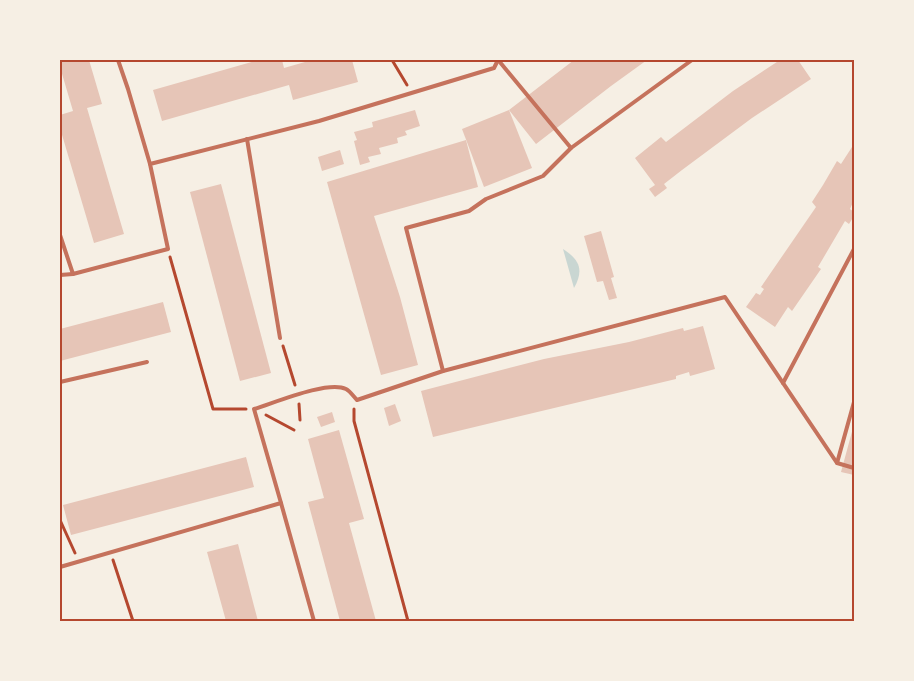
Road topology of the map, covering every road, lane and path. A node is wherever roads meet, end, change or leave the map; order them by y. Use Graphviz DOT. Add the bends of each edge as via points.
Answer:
graph roads {
  1 [pos="118,60"];
  2 [pos="392,60"];
  3 [pos="499,60"];
  4 [pos="692,60"];
  5 [pos="412,93"];
  6 [pos="247,140"];
  7 [pos="571,148"];
  8 [pos="150,164"];
  9 [pos="60,235"];
  10 [pos="854,248"];
  11 [pos="168,249"];
  12 [pos="73,274"];
  13 [pos="60,276"];
  14 [pos="280,338"];
  15 [pos="146,362"];
  16 [pos="443,371"];
  17 [pos="60,382"];
  18 [pos="783,383"];
  19 [pos="298,394"];
  20 [pos="854,402"];
  21 [pos="354,408"];
  22 [pos="254,409"];
  23 [pos="300,420"];
  24 [pos="294,430"];
  25 [pos="837,463"];
  26 [pos="854,468"];
  27 [pos="281,503"];
  28 [pos="60,520"];
  29 [pos="111,552"];
  30 [pos="78,561"];
  31 [pos="60,567"];
  32 [pos="133,621"];
  33 [pos="314,621"];
  34 [pos="408,621"];
  35 [pos="752,621"];
  36 [pos="756,621"];
  1 -- 8 [label="lane"];
  2 -- 5 [label="path"];
  3 -- 5 [label="lane" via="494,68"];
  3 -- 7 [label="lane"];
  4 -- 7 [label="lane"];
  5 -- 6 [label="lane"];
  6 -- 8 [label="lane"];
  6 -- 14 [label="lane"];
  7 -- 16 [label="lane" via="543,176 486,199 469,211 406,228"];
  8 -- 11 [label="lane"];
  9 -- 12 [label="lane"];
  10 -- 18 [label="lane"];
  11 -- 12 [label="lane"];
  11 -- 22 [label="path" via="213,409"];
  12 -- 13 [label="lane"];
  14 -- 19 [label="path"];
  15 -- 17 [label="lane"];
  16 -- 18 [label="lane" via="725,297"];
  16 -- 19 [label="lane" via="357,400 346,389 332,386"];
  18 -- 25 [label="lane"];
  19 -- 22 [label="lane"];
  19 -- 23 [label="path"];
  20 -- 25 [label="lane"];
  21 -- 34 [label="path" via="354,421"];
  22 -- 24 [label="path"];
  22 -- 27 [label="lane"];
  25 -- 26 [label="lane"];
  27 -- 29 [label="lane"];
  27 -- 33 [label="lane"];
  28 -- 30 [label="path"];
  29 -- 30 [label="lane"];
  29 -- 32 [label="path"];
  30 -- 31 [label="lane"];
  35 -- 36 [label="path"];
}
